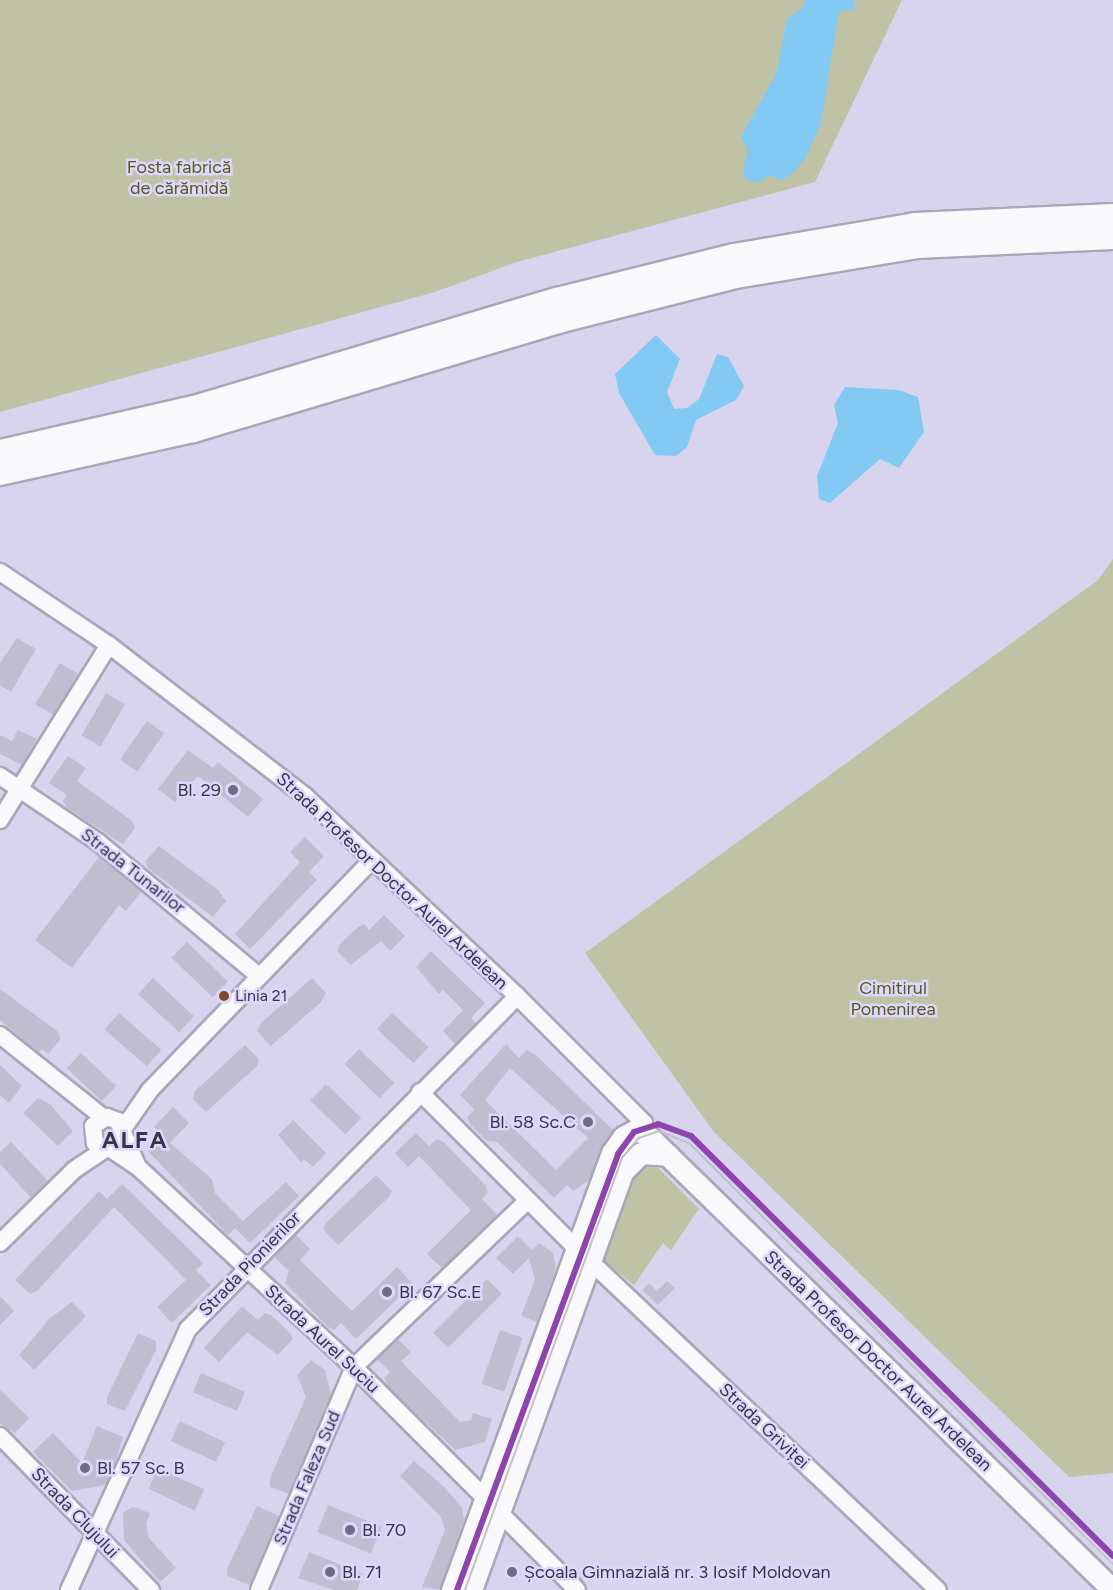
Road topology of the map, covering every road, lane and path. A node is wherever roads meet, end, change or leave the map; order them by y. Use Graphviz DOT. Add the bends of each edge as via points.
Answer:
graph roads {
  1 [pos="1113,216"];
  2 [pos="1113,237"];
  3 [pos="680,279"];
  4 [pos="0,452"];
  5 [pos="36,456"];
  6 [pos="0,473"];
  7 [pos="0,572"];
  8 [pos="109,645"];
  9 [pos="0,776"];
  10 [pos="21,786"];
  11 [pos="0,820"];
  12 [pos="372,860"];
  13 [pos="259,976"];
  14 [pos="517,996"];
  15 [pos="0,1035"];
  16 [pos="420,1092"];
  17 [pos="633,1112"];
  18 [pos="644,1132"];
  19 [pos="108,1133"];
  20 [pos="622,1137"];
  21 [pos="668,1155"];
  22 [pos="526,1202"];
  23 [pos="0,1243"];
  24 [pos="584,1256"];
  25 [pos="246,1269"];
  26 [pos="354,1367"];
  27 [pos="0,1436"];
  28 [pos="485,1499"];
  29 [pos="500,1515"];
  30 [pos="93,1533"];
  31 [pos="69,1590"];
  32 [pos="151,1590"];
  33 [pos="259,1590"];
  34 [pos="452,1590"];
  35 [pos="471,1590"];
  36 [pos="577,1590"];
  37 [pos="938,1590"];
  38 [pos="1113,1590"];
  1 -- 3 [label="highway" via="1000,219 873,230"];
  2 -- 3 [label="highway" via="999,239 877,251"];
  3 -- 5 [label="highway" via="607,297 232,419"];
  4 -- 5 [label="highway"];
  5 -- 6 [label="highway"];
  7 -- 8 [label="street, Strada Profesor Doctor Aurel Ardelean"];
  8 -- 10 [label="street"];
  8 -- 12 [label="street, Strada Profesor Doctor Aurel Ardelean" via="304,796"];
  9 -- 10 [label="street, Strada Tunarilor"];
  10 -- 11 [label="street"];
  10 -- 13 [label="street, Strada Tunarilor" via="184,910"];
  12 -- 13 [label="street"];
  12 -- 14 [label="street, Strada Profesor Doctor Aurel Ardelean"];
  13 -- 19 [label="street"];
  14 -- 16 [label="street, Strada Pionierilor"];
  14 -- 17 [label="street, Strada Profesor Doctor Aurel Ardelean"];
  15 -- 19 [label="street, Strada Aurel Suciu" via="73,1096"];
  16 -- 22 [label="street, Strada Griviței"];
  16 -- 25 [label="street, Strada Pionierilor"];
  17 -- 18 [label="street, Strada Profesor Doctor Aurel Ardelean" via="633,1120"];
  17 -- 20 [label="street"];
  18 -- 20 [label="main road" via="636,1130"];
  18 -- 21 [label="main road, Strada Profesor Doctor Aurel Ardelean"];
  19 -- 23 [label="street"];
  19 -- 25 [label="street, Strada Aurel Suciu" via="139,1168"];
  20 -- 24 [label="main road" via="612,1154"];
  21 -- 24 [label="main road" via="645,1152 626,1165"];
  21 -- 38 [label="main road, Strada Profesor Doctor Aurel Ardelean"];
  22 -- 24 [label="street, Strada Griviței"];
  22 -- 26 [label="street"];
  24 -- 28 [label="main road"];
  24 -- 29 [label="main road"];
  24 -- 37 [label="street, Strada Griviței"];
  25 -- 26 [label="street, Strada Aurel Suciu"];
  25 -- 30 [label="street, Strada Pionierilor" via="182,1338"];
  26 -- 28 [label="street, Strada Aurel Suciu"];
  26 -- 33 [label="street, Strada Faleza Sud"];
  27 -- 30 [label="street, Strada Clujului"];
  28 -- 29 [label="street, Strada Aurel Suciu"];
  28 -- 34 [label="main road"];
  29 -- 35 [label="main road"];
  29 -- 36 [label="street, Strada Aurel Suciu"];
  30 -- 31 [label="street, Strada Pionierilor"];
  30 -- 32 [label="street, Strada Clujului"];
}
